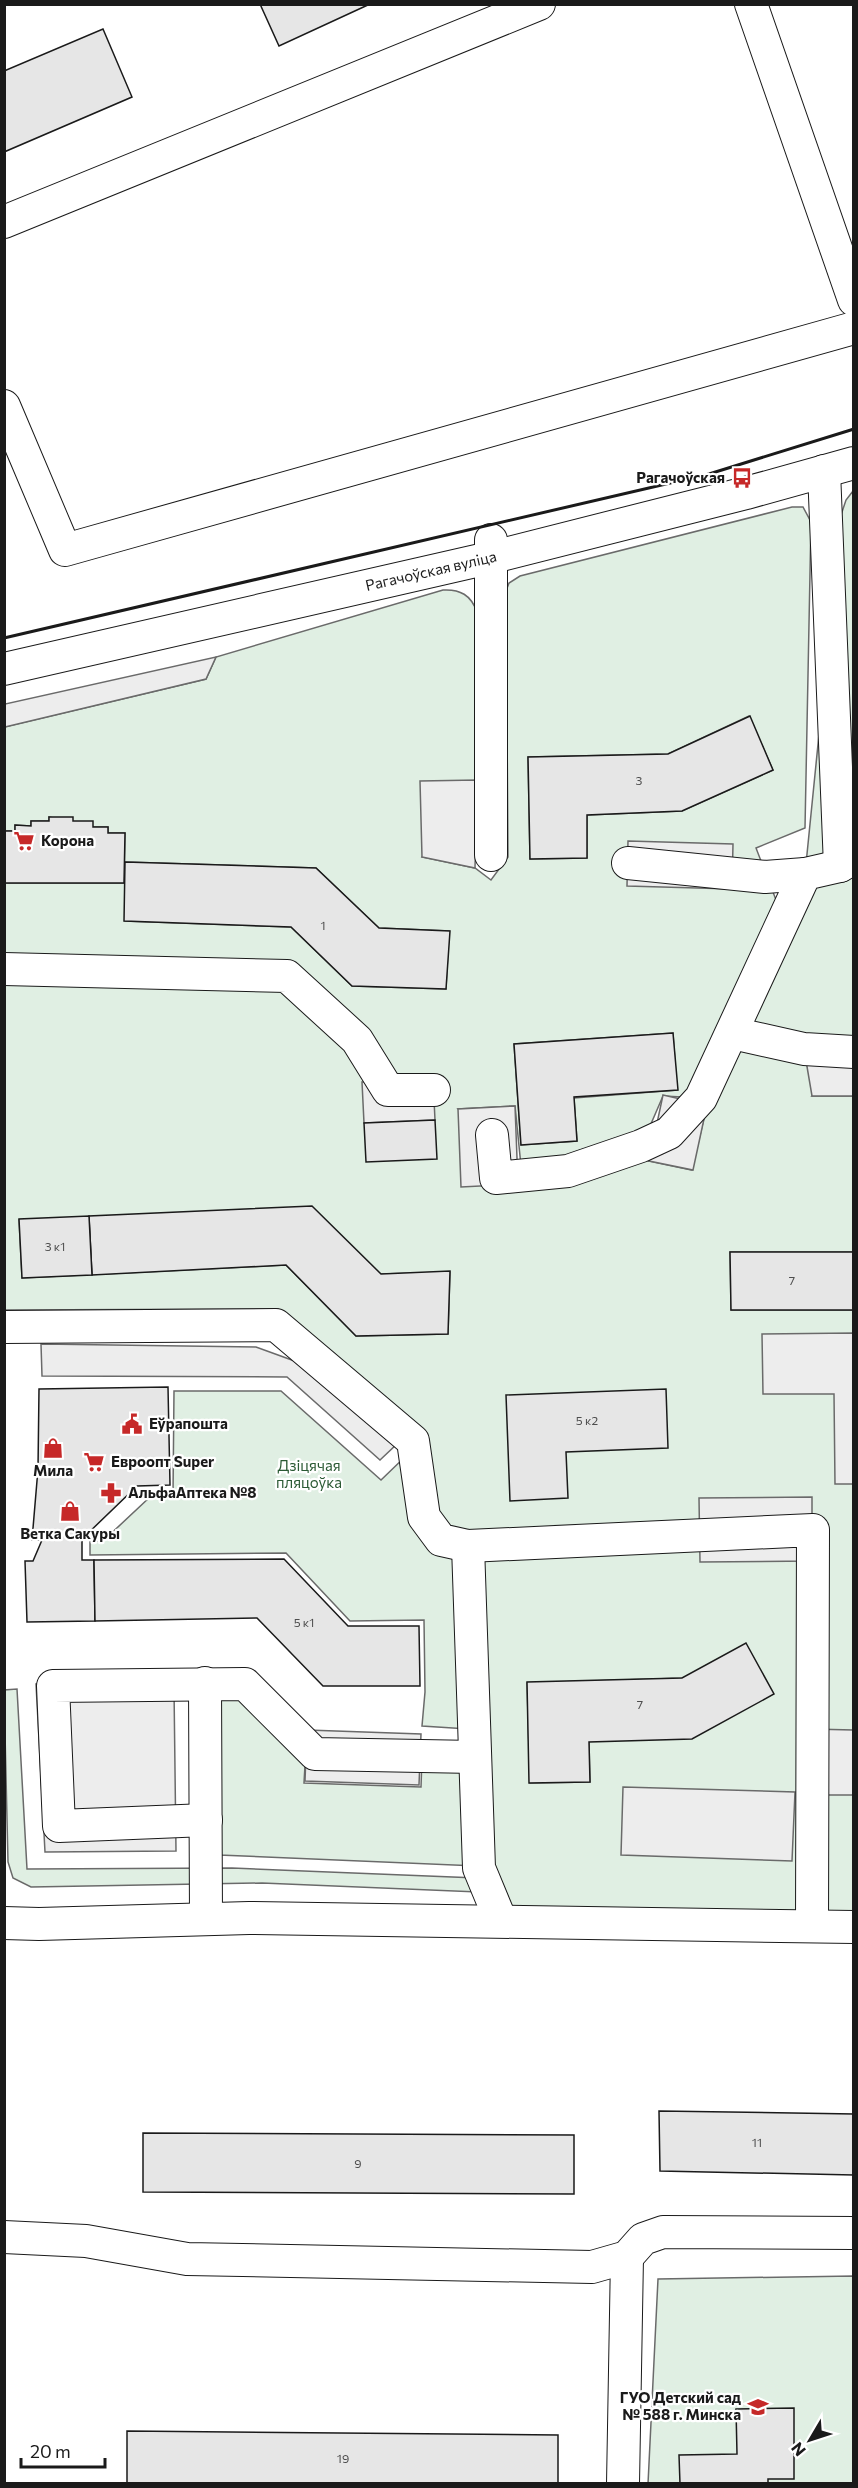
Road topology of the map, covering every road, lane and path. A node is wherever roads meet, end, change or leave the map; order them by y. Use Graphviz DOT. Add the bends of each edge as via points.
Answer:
graph roads {
  1 [pos="539,4"];
  2 [pos="751,4"];
  3 [pos="4,222"];
  4 [pos="854,300"];
  5 [pos="854,328"];
  6 [pos="4,406"];
  7 [pos="839,467"];
  8 [pos="490,549"];
  9 [pos="4,669"];
  10 [pos="491,855"];
  11 [pos="847,862"];
  12 [pos="628,863"];
  13 [pos="805,874"];
  14 [pos="4,969"];
  15 [pos="732,1033"];
  16 [pos="854,1052"];
  17 [pos="434,1090"];
  18 [pos="492,1135"];
  19 [pos="4,1327"];
  20 [pos="468,1546"];
  21 [pos="205,1683"];
  22 [pos="475,1757"];
  23 [pos="206,1820"];
  24 [pos="206,1918"];
  25 [pos="501,1921"];
  26 [pos="4,1923"];
  27 [pos="812,1926"];
  28 [pos="854,1927"];
  29 [pos="854,2233"];
  30 [pos="4,2237"];
  31 [pos="627,2257"];
  32 [pos="623,2484"];
  1 -- 3 [label="street"];
  2 -- 4 [label="street"];
  5 -- 6 [label="street" via="65,550"];
  7 -- 8 [label="street, Рагачоўская вуліца" via="746,493"];
  7 -- 11 [label="street"];
  8 -- 9 [label="street, Рагачоўская вуліца"];
  8 -- 10 [label="street"];
  11 -- 13 [label="street"];
  12 -- 13 [label="street" via="765,877"];
  13 -- 15 [label="street"];
  14 -- 17 [label="street" via="287,976 357,1040 388,1090"];
  15 -- 16 [label="street" via="804,1049"];
  15 -- 18 [label="street" via="701,1098 669,1133 641,1146 568,1171 496,1178"];
  19 -- 20 [label="street" via="276,1325 413,1441 424,1517 441,1540"];
  20 -- 22 [label="street"];
  20 -- 27 [label="street" via="813,1530"];
  21 -- 22 [label="street" via="245,1684 315,1754"];
  21 -- 23 [label="street"];
  21 -- 23 [label="street" via="53,1686 59,1826"];
  22 -- 25 [label="street" via="479,1868"];
  23 -- 24 [label="street"];
  24 -- 25 [label="street"];
  24 -- 26 [label="street"];
  25 -- 27 [label="street"];
  27 -- 28 [label="street"];
  29 -- 31 [label="street" via="663,2232 643,2239"];
  30 -- 31 [label="street" via="86,2241 187,2259 592,2267"];
  31 -- 32 [label="street"];
}
